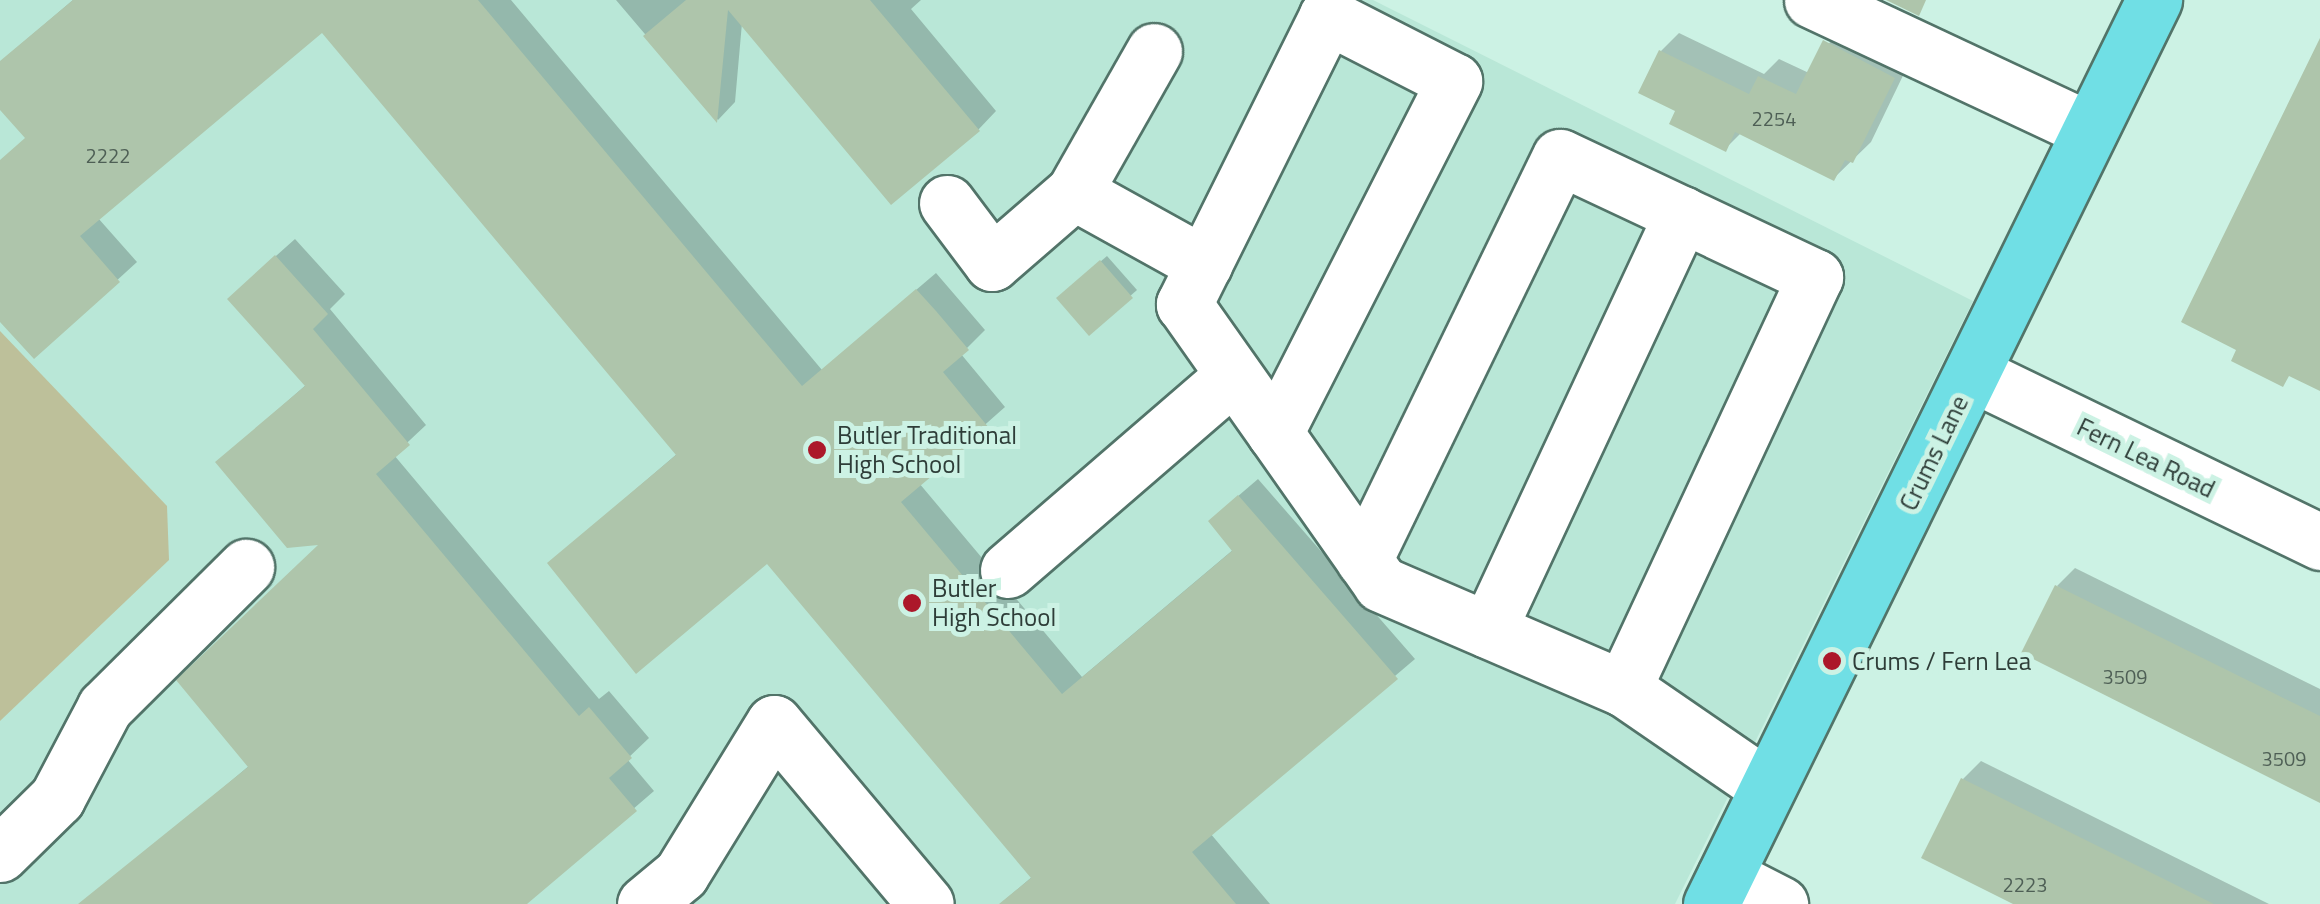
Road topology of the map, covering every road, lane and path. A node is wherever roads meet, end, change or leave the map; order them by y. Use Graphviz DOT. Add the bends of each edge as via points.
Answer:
graph roads {
  1 [pos="1812,0"];
  2 [pos="2154,0"];
  3 [pos="1154,51"];
  4 [pos="2089,130"];
  5 [pos="1074,192"];
  6 [pos="946,203"];
  7 [pos="1682,214"];
  8 [pos="1204,264"];
  9 [pos="1973,374"];
  10 [pos="1234,375"];
  11 [pos="1275,433"];
  12 [pos="2320,542"];
  13 [pos="1364,560"];
  14 [pos="246,567"];
  15 [pos="1008,570"];
  16 [pos="1488,630"];
  17 [pos="1623,688"];
  18 [pos="1767,786"];
  19 [pos="0,854"];
  20 [pos="1718,890"];
  21 [pos="661,899"];
  22 [pos="926,904"];
  23 [pos="1780,904"];
  1 -- 4 [label="street"];
  2 -- 4 [label="main road, Crums Lane"];
  3 -- 5 [label="street"];
  4 -- 9 [label="main road, Crums Lane"];
  5 -- 6 [label="street" via="992,262"];
  5 -- 8 [label="street"];
  7 -- 13 [label="street" via="1560,156"];
  7 -- 16 [label="street"];
  7 -- 17 [label="street" via="1815,277"];
  8 -- 10 [label="street" via="1184,304"];
  8 -- 11 [label="street" via="1327,16 1454,81"];
  9 -- 12 [label="street, Fern Lea Road"];
  9 -- 18 [label="main road, Crums Lane"];
  10 -- 11 [label="street"];
  10 -- 15 [label="street"];
  11 -- 13 [label="street"];
  13 -- 16 [label="street" via="1381,584"];
  14 -- 19 [label="street" via="105,707 57,798"];
  16 -- 17 [label="street"];
  17 -- 18 [label="street"];
  18 -- 20 [label="main road, Crums Lane"];
  20 -- 23 [label="street"];
  21 -- 22 [label="street" via="774,722"];
}
